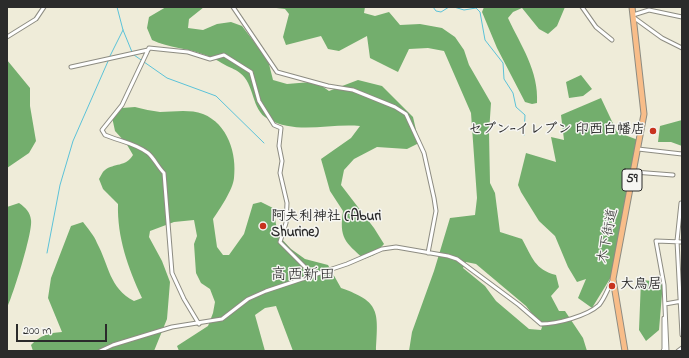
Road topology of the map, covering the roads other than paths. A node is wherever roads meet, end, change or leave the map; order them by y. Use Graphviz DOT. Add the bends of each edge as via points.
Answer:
graph roads {
  1 [pos="44,7"];
  2 [pos="233,7"];
  3 [pos="582,7"];
  4 [pos="632,7"];
  5 [pos="633,16"];
  6 [pos="682,17"];
  7 [pos="7,37"];
  8 [pos="612,40"];
  9 [pos="682,48"];
  10 [pos="148,50"];
  11 [pos="71,67"];
  12 [pos="638,149"];
  13 [pos="682,154"];
  14 [pos="634,172"];
  15 [pos="673,175"];
  16 [pos="681,203"];
  17 [pos="676,242"];
  18 [pos="682,242"];
  19 [pos="428,253"];
  20 [pos="313,275"];
  21 [pos="613,279"];
  22 [pos="664,289"];
  23 [pos="681,301"];
  24 [pos="665,304"];
  25 [pos="199,324"];
  26 [pos="682,336"];
  27 [pos="682,348"];
  28 [pos="100,351"];
  29 [pos="625,351"];
  30 [pos="663,351"];
  31 [pos="667,351"];
  32 [pos="678,351"];
  1 -- 7 [label="street" via="36,19"];
  2 -- 19 [label="street" via="277,72 353,90 406,114 424,153 434,198 436,211"];
  3 -- 8 [label="street" via="596,27"];
  4 -- 5 [label="main road, 木下街道 / 59"];
  5 -- 6 [label="street" via="649,10"];
  5 -- 9 [label="street" via="662,38"];
  5 -- 12 [label="main road, 木下街道 / 59" via="644,114"];
  10 -- 11 [label="street"];
  10 -- 20 [label="street" via="166,48 210,59 224,55 251,72 259,101 274,125 281,128 280,173 287,203 286,223 280,242"];
  10 -- 25 [label="street" via="122,105 102,130 105,135 142,148 150,154 156,166 164,173 172,273"];
  12 -- 13 [label="street"];
  12 -- 14 [label="main road, 木下街道 / 59"];
  14 -- 15 [label="street"];
  14 -- 21 [label="main road, 木下街道 / 59"];
  16 -- 17 [label="street"];
  17 -- 18 [label="street"];
  17 -- 22 [label="street" via="656,241"];
  17 -- 23 [label="street"];
  19 -- 20 [label="street" via="396,247 382,249"];
  19 -- 21 [label="street" via="457,260 541,324 563,321 589,311 598,305"];
  20 -- 25 [label="street" via="248,299 222,319"];
  21 -- 29 [label="main road, 木下街道 / 59"];
  22 -- 24 [label="street"];
  22 -- 30 [label="street"];
  23 -- 24 [label="street"];
  23 -- 26 [label="street"];
  24 -- 31 [label="street"];
  25 -- 28 [label="street" via="172,327"];
  27 -- 32 [label="street"];
}
